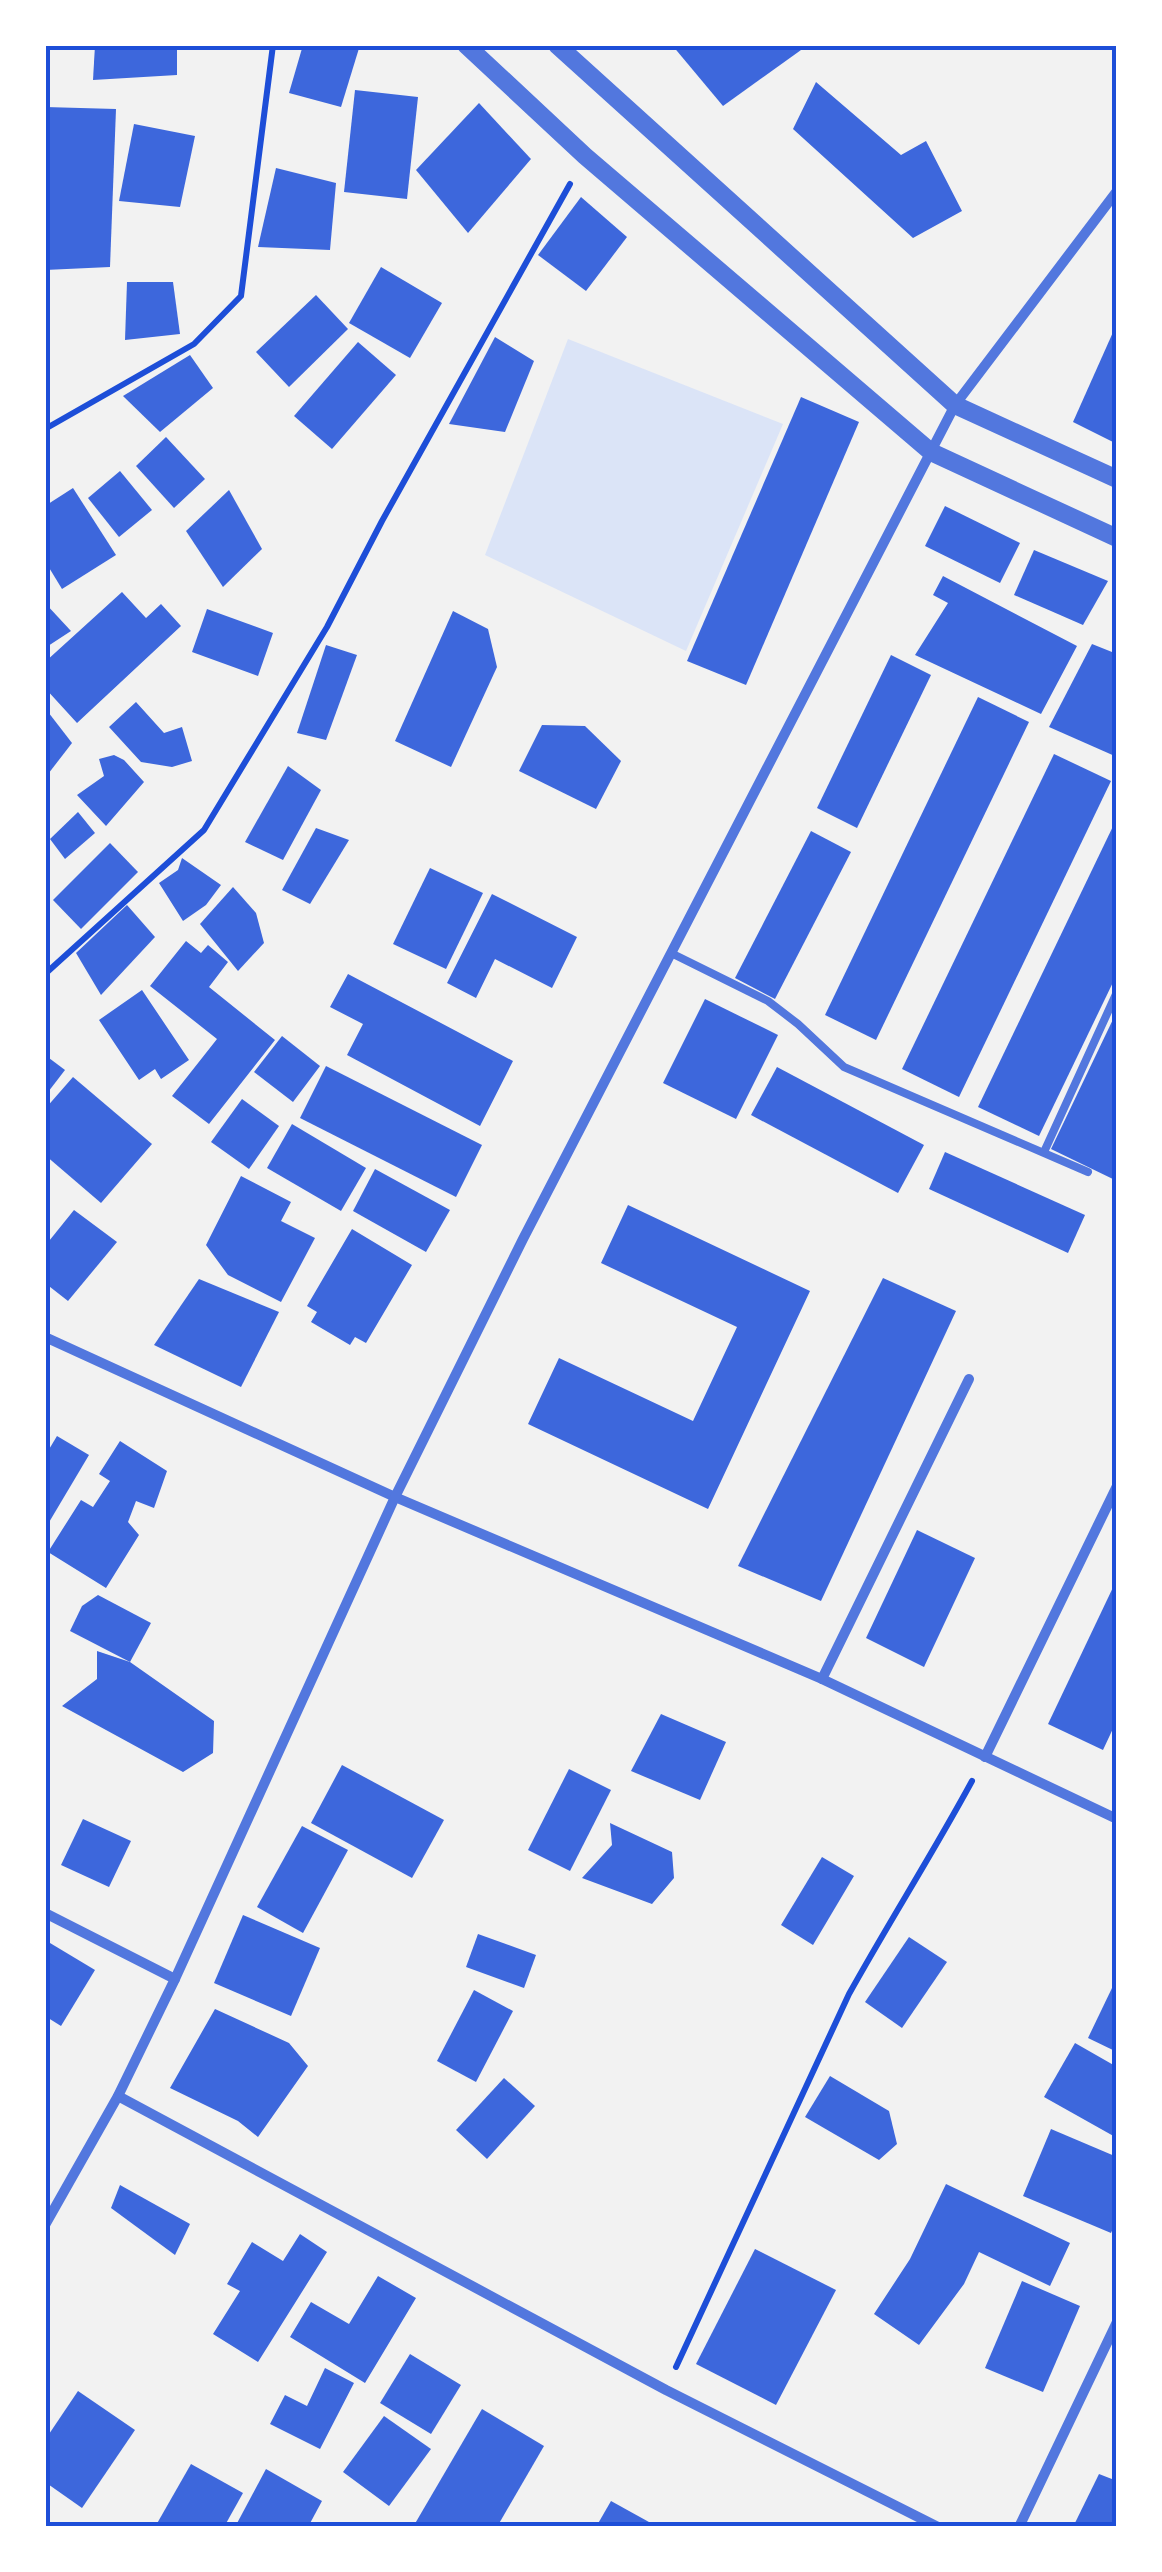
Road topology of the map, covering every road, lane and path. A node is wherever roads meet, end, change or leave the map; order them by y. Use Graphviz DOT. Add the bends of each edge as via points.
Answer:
graph roads {
  1 [pos="272,45"];
  2 [pos="466,45"];
  3 [pos="556,45"];
  4 [pos="585,156"];
  5 [pos="1117,191"];
  6 [pos="955,405"];
  7 [pos="45,429"];
  8 [pos="932,452"];
  9 [pos="1117,478"];
  10 [pos="1117,538"];
  11 [pos="671,953"];
  12 [pos="45,974"];
  13 [pos="1117,992"];
  14 [pos="1044,1152"];
  15 [pos="1088,1172"];
  16 [pos="45,1337"];
  17 [pos="969,1380"];
  18 [pos="1117,1486"];
  19 [pos="396,1497"];
  20 [pos="822,1679"];
  21 [pos="985,1758"];
  22 [pos="1117,1819"];
  23 [pos="45,1913"];
  24 [pos="176,1978"];
  25 [pos="118,2096"];
  26 [pos="45,2224"];
  27 [pos="1117,2322"];
  28 [pos="666,2390"];
  29 [pos="938,2527"];
  30 [pos="1019,2527"];
  1 -- 7 [label="path" via="240,296 194,344"];
  2 -- 4 [label="street"];
  3 -- 6 [label="street"];
  4 -- 8 [label="street"];
  4 -- 12 [label="path" via="327,627 204,830"];
  5 -- 6 [label="street"];
  6 -- 8 [label="street"];
  6 -- 9 [label="street"];
  8 -- 10 [label="street"];
  8 -- 11 [label="street"];
  11 -- 14 [label="lane" via="768,1001 844,1068"];
  11 -- 19 [label="street"];
  13 -- 14 [label="lane"];
  14 -- 15 [label="lane"];
  16 -- 19 [label="street"];
  17 -- 20 [label="street"];
  18 -- 21 [label="street"];
  19 -- 20 [label="street"];
  19 -- 24 [label="street"];
  20 -- 21 [label="street"];
  21 -- 22 [label="street"];
  21 -- 28 [label="path" via="849,1994"];
  23 -- 24 [label="street"];
  24 -- 25 [label="street"];
  25 -- 26 [label="street"];
  25 -- 28 [label="street"];
  27 -- 30 [label="street"];
  28 -- 29 [label="street"];
}
